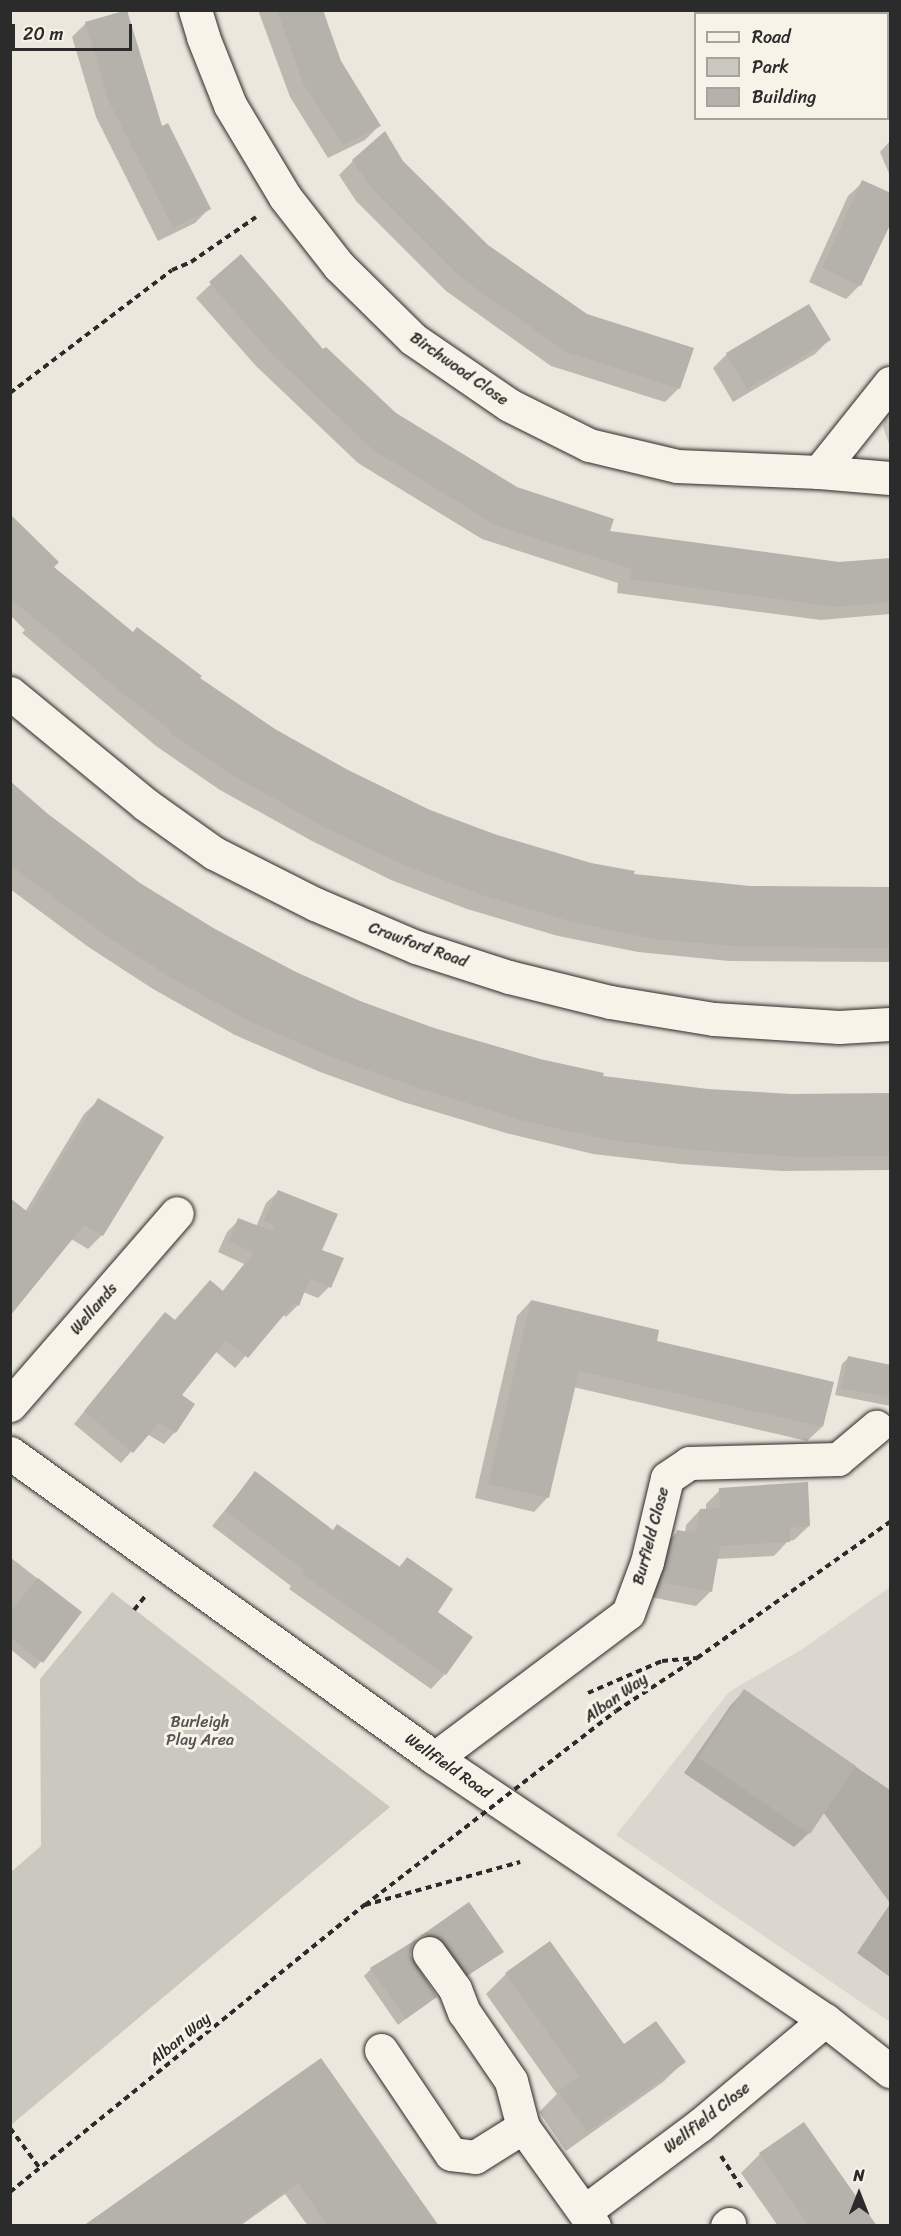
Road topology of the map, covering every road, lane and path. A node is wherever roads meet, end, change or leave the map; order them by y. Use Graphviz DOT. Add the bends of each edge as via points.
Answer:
graph roads {
  1 [pos="195,10"];
  2 [pos="285,197"];
  3 [pos="891,383"];
  4 [pos="10,393"];
  5 [pos="819,471"];
  6 [pos="891,478"];
  7 [pos="10,693"];
  8 [pos="891,1024"];
  9 [pos="177,1213"];
  10 [pos="10,1405"];
  11 [pos="876,1427"];
  12 [pos="10,1453"];
  13 [pos="891,1522"];
  14 [pos="150,1590"];
  15 [pos="134,1610"];
  16 [pos="697,1658"];
  17 [pos="577,1698"];
  18 [pos="435,1758"];
  19 [pos="524,1860"];
  20 [pos="365,1905"];
  21 [pos="429,1953"];
  22 [pos="825,2020"];
  23 [pos="381,2050"];
  24 [pos="891,2071"];
  25 [pos="700,2125"];
  26 [pos="523,2127"];
  27 [pos="10,2128"];
  28 [pos="39,2167"];
  29 [pos="10,2192"];
  30 [pos="749,2198"];
  31 [pos="590,2218"];
  1 -- 2 [label="street, Birchwood Close" via="230,105"];
  2 -- 4 [label="path" via="191,262 172,270"];
  2 -- 5 [label="street, Birchwood Close" via="339,266 413,339 509,405 589,445 677,465"];
  3 -- 5 [label="street"];
  5 -- 6 [label="street, Birchwood Close"];
  7 -- 8 [label="street, Crawford Road" via="119,783 214,853 315,904 416,947 508,977 610,1002 714,1019 839,1027"];
  9 -- 10 [label="street, Wellands"];
  11 -- 18 [label="street, Burfield Close" via="838,1460 688,1463 667,1478 648,1562 628,1612"];
  12 -- 18 [label="street, Wellfield Road"];
  13 -- 16 [label="path, Alban Way"];
  14 -- 15 [label="path"];
  16 -- 17 [label="path" via="662,1661"];
  16 -- 20 [label="path, Alban Way, bridge" via="616,1711"];
  18 -- 22 [label="street, Wellfield Road"];
  19 -- 20 [label="path, Alban Way"];
  20 -- 28 [label="path, Alban Way"];
  21 -- 26 [label="street, Wellfield Close" via="512,2081"];
  22 -- 24 [label="street, Wellfield Road"];
  22 -- 25 [label="street, Wellfield Close"];
  23 -- 26 [label="street" via="451,2154 475,2157"];
  25 -- 30 [label="path"];
  25 -- 31 [label="street, Wellfield Close"];
  26 -- 31 [label="street, Wellfield Close"];
  27 -- 28 [label="path"];
  28 -- 29 [label="path, Alban Way"];
}
